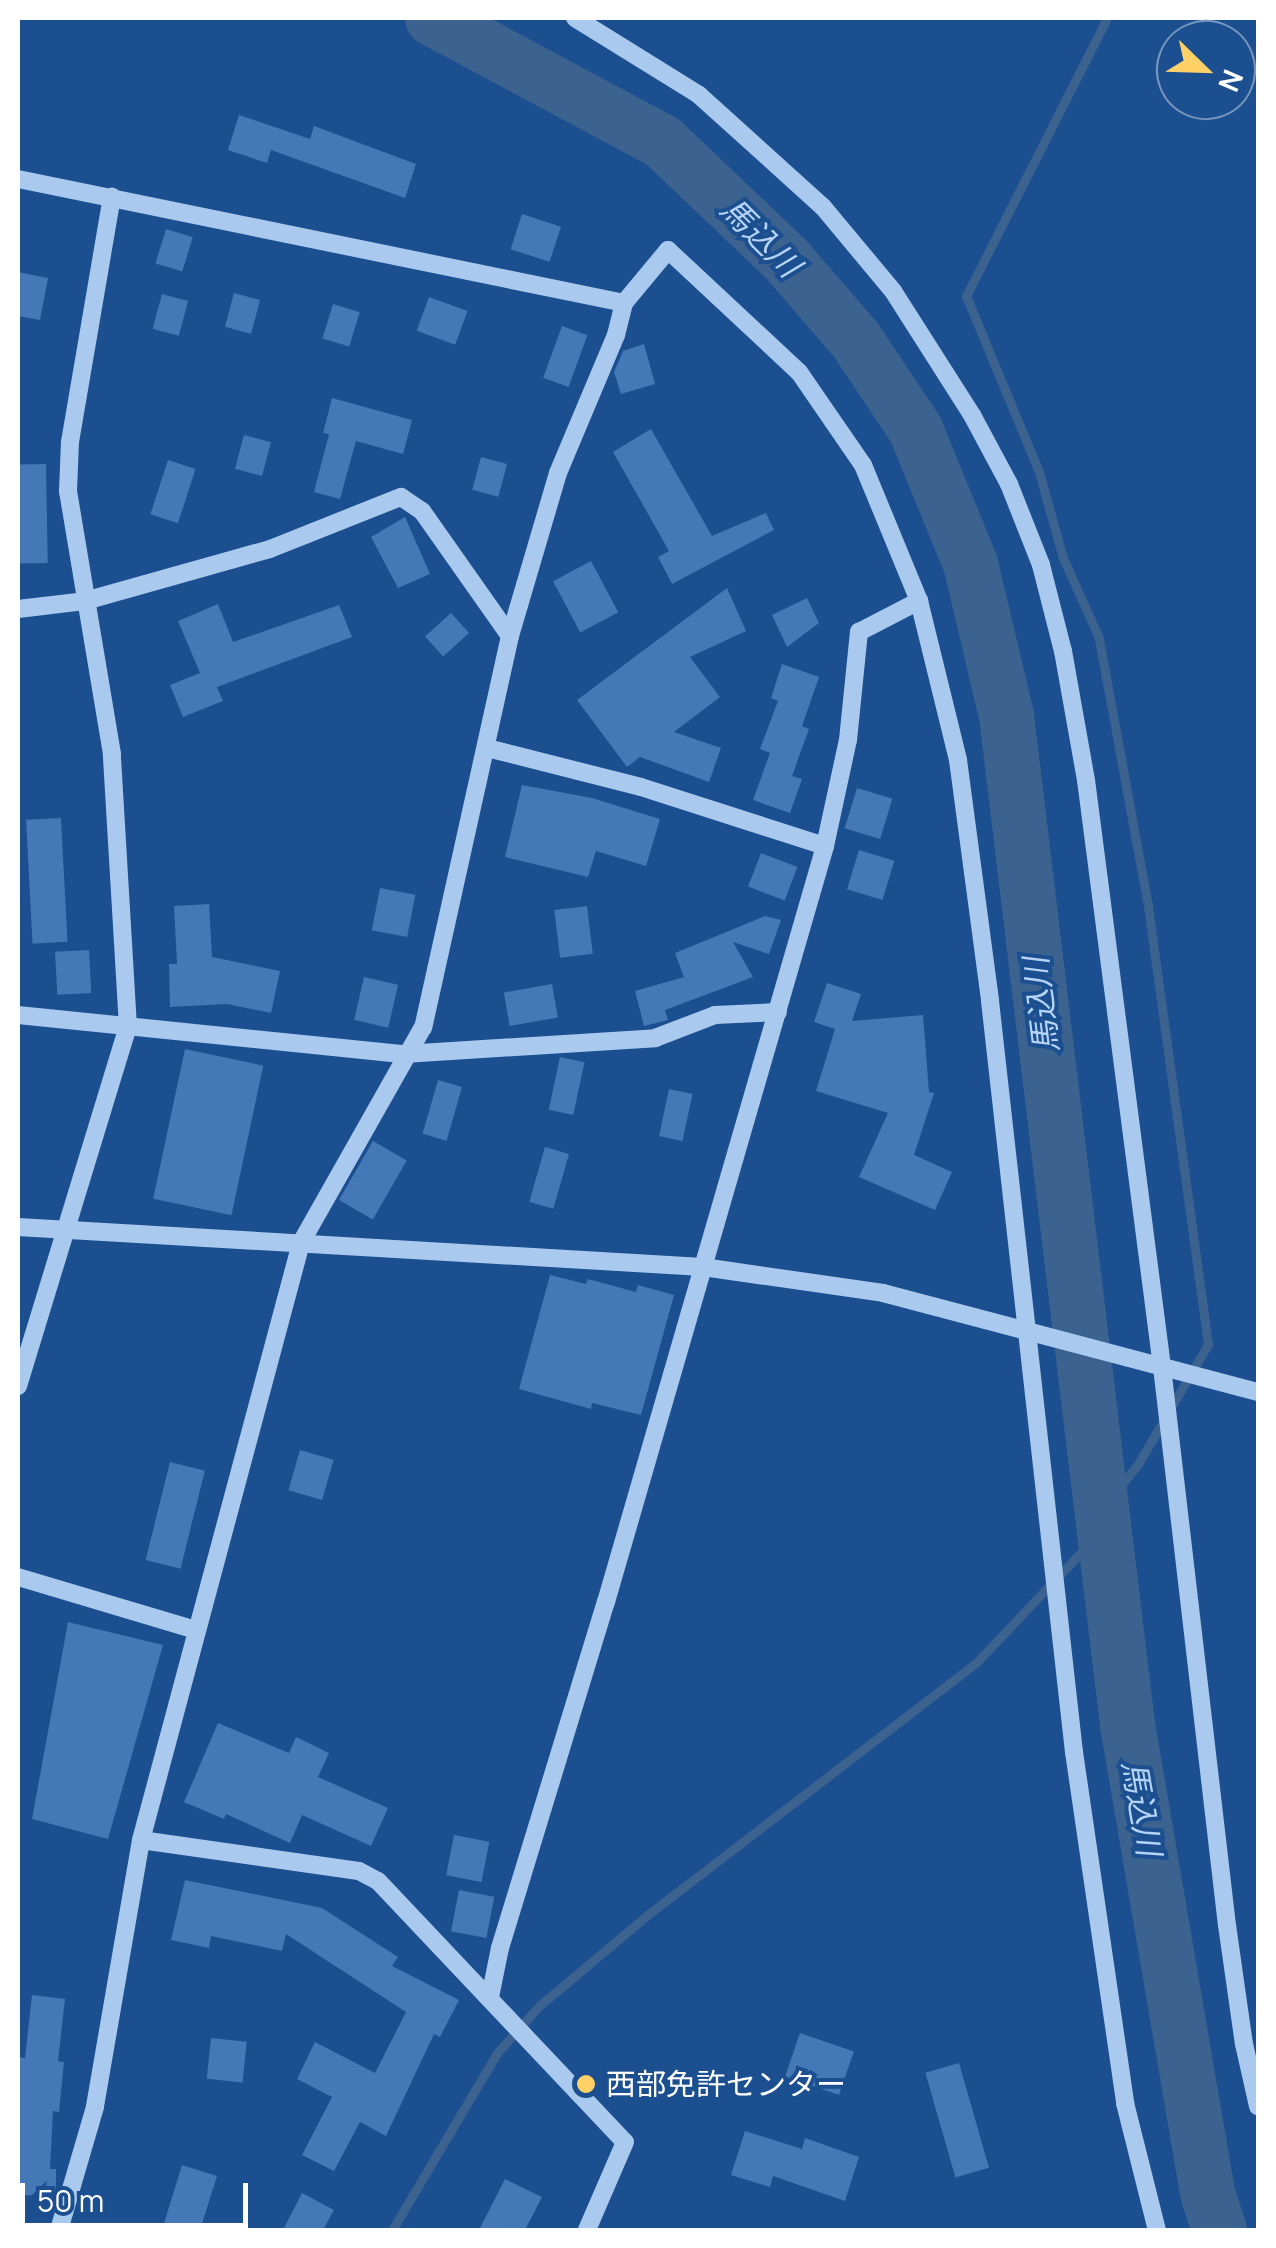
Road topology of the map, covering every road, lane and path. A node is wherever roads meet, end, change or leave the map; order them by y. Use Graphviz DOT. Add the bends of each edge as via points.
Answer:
graph roads {
  1 [pos="575,18"];
  2 [pos="18,179"];
  3 [pos="112,197"];
  4 [pos="624,303"];
  5 [pos="85,600"];
  6 [pos="919,601"];
  7 [pos="18,609"];
  8 [pos="510,636"];
  9 [pos="487,748"];
  10 [pos="824,846"];
  11 [pos="778,1012"];
  12 [pos="18,1015"];
  13 [pos="128,1027"];
  14 [pos="404,1054"];
  15 [pos="18,1227"];
  16 [pos="64,1230"];
  17 [pos="301,1244"];
  18 [pos="703,1267"];
  19 [pos="1032,1332"];
  20 [pos="1166,1368"];
  21 [pos="18,1386"];
  22 [pos="1258,1392"];
  23 [pos="18,1577"];
  24 [pos="196,1630"];
  25 [pos="141,1840"];
  26 [pos="490,1997"];
  27 [pos="1258,2106"];
  28 [pos="59,2230"];
  29 [pos="586,2230"];
  30 [pos="1157,2230"];
  1 -- 20 [label="street" via="699,94 823,207 893,292 1009,484 1041,564 1086,780"];
  2 -- 3 [label="street"];
  3 -- 4 [label="street"];
  3 -- 5 [label="street" via="70,442 68,491"];
  4 -- 6 [label="street" via="668,250 799,372 863,465"];
  4 -- 8 [label="street" via="558,472"];
  5 -- 7 [label="street"];
  5 -- 8 [label="street" via="270,549 400,497 422,511"];
  5 -- 13 [label="street" via="112,754"];
  6 -- 10 [label="street" via="858,632 848,740"];
  6 -- 19 [label="street" via="958,760"];
  8 -- 9 [label="street"];
  9 -- 10 [label="street" via="642,787"];
  9 -- 14 [label="street" via="422,1027"];
  10 -- 11 [label="street"];
  11 -- 14 [label="street" via="714,1015 655,1038"];
  11 -- 18 [label="street"];
  12 -- 13 [label="street"];
  13 -- 14 [label="street"];
  13 -- 16 [label="street"];
  14 -- 17 [label="street"];
  15 -- 16 [label="street"];
  16 -- 17 [label="street"];
  16 -- 21 [label="street"];
  17 -- 18 [label="street"];
  17 -- 24 [label="street"];
  18 -- 19 [label="street" via="884,1293"];
  18 -- 26 [label="street"];
  19 -- 20 [label="street"];
  19 -- 30 [label="street" via="1074,1752 1124,2104"];
  20 -- 22 [label="street"];
  20 -- 27 [label="street" via="1227,1925"];
  23 -- 24 [label="street"];
  24 -- 25 [label="street"];
  25 -- 26 [label="street" via="359,1871 378,1880"];
  25 -- 28 [label="street" via="98,2092"];
  26 -- 29 [label="street" via="624,2142"];
}
